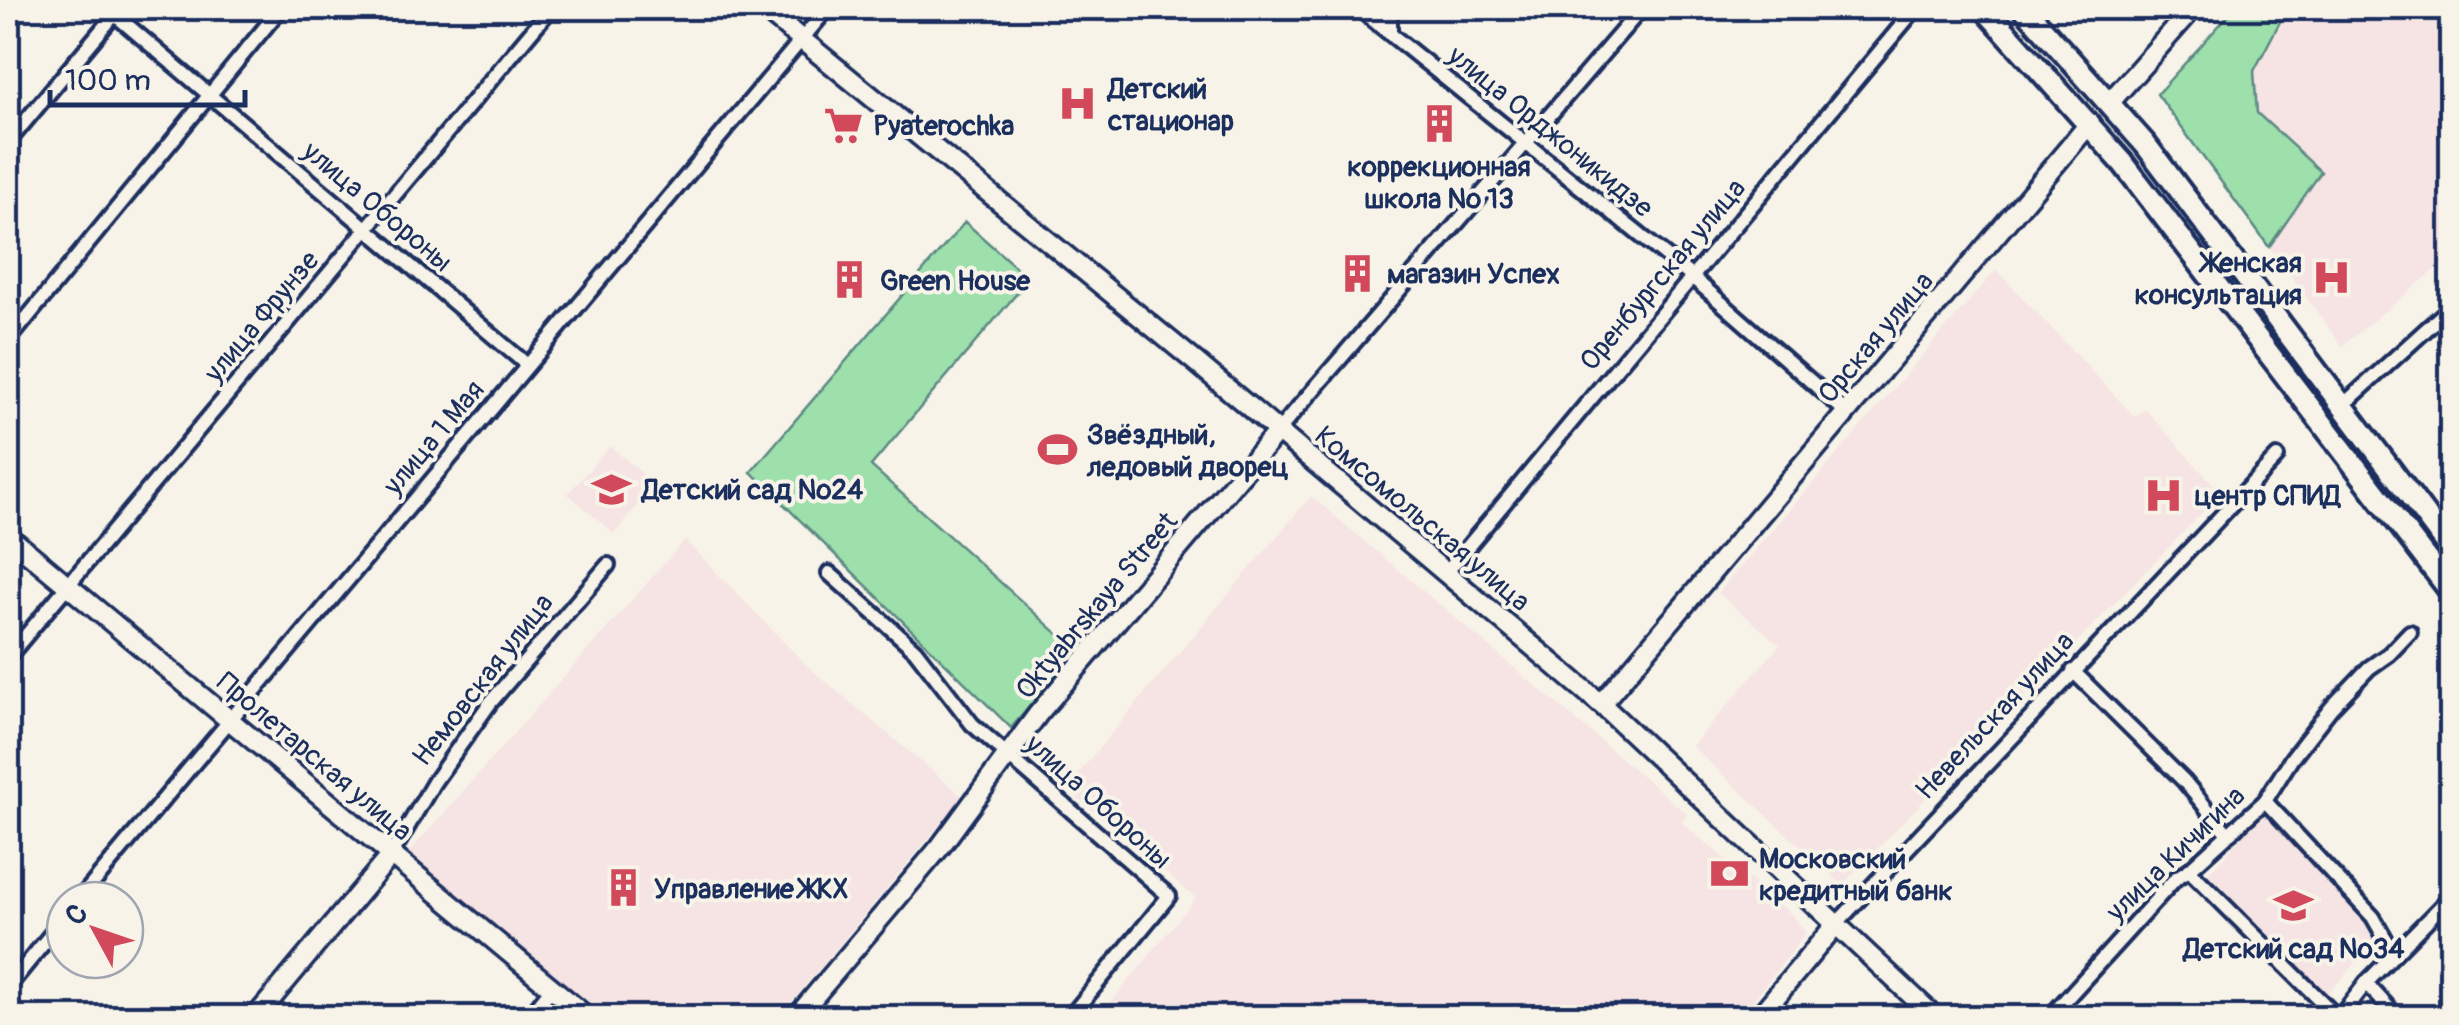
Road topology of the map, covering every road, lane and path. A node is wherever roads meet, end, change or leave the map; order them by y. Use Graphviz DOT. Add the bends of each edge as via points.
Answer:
graph roads {
  1 [pos="282,8"];
  2 [pos="551,8"];
  3 [pos="763,8"];
  4 [pos="828,8"];
  5 [pos="1358,8"];
  6 [pos="1390,8"];
  7 [pos="1642,8"];
  8 [pos="1916,8"];
  9 [pos="1984,8"];
  10 [pos="2024,8"];
  11 [pos="2194,8"];
  12 [pos="114,10"];
  13 [pos="1390,33"];
  14 [pos="801,40"];
  15 [pos="209,95"];
  16 [pos="2110,102"];
  17 [pos="2090,123"];
  18 [pos="8,142"];
  19 [pos="1526,146"];
  20 [pos="366,229"];
  21 [pos="1692,277"];
  22 [pos="2452,306"];
  23 [pos="8,341"];
  24 [pos="526,364"];
  25 [pos="2341,406"];
  26 [pos="1847,413"];
  27 [pos="1278,431"];
  28 [pos="2277,457"];
  29 [pos="8,536"];
  30 [pos="2452,552"];
  31 [pos="608,566"];
  32 [pos="829,572"];
  33 [pos="1446,573"];
  34 [pos="67,586"];
  35 [pos="2452,592"];
  36 [pos="2410,632"];
  37 [pos="8,657"];
  38 [pos="2073,671"];
  39 [pos="1601,704"];
  40 [pos="228,720"];
  41 [pos="1009,754"];
  42 [pos="2266,801"];
  43 [pos="2228,834"];
  44 [pos="392,855"];
  45 [pos="2189,870"];
  46 [pos="96,880"];
  47 [pos="2452,896"];
  48 [pos="1837,923"];
  49 [pos="45,942"];
  50 [pos="2394,954"];
  51 [pos="2366,983"];
  52 [pos="8,987"];
  53 [pos="552,988"];
  54 [pos="254,1018"];
  55 [pos="528,1018"];
  56 [pos="588,1018"];
  57 [pos="796,1018"];
  58 [pos="1069,1018"];
  59 [pos="1758,1018"];
  60 [pos="1936,1018"];
  61 [pos="2049,1018"];
  62 [pos="2338,1018"];
  63 [pos="2398,1018"];
  1 -- 15 [label="street"];
  2 -- 20 [label="street, улица Фрунзе"];
  3 -- 14 [label="main road, Комсомольская улица"];
  4 -- 14 [label="street, улица 1 Мая"];
  5 -- 13 [label="street, улица Орджоникидзе"];
  6 -- 13 [label="street"];
  7 -- 19 [label="street, Oktyabrskaya Street"];
  8 -- 21 [label="street, Оренбургская улица"];
  9 -- 17 [label="main road"];
  10 -- 16 [label="main road"];
  11 -- 16 [label="main road, Орская улица"];
  12 -- 15 [label="street, улица Обороны"];
  12 -- 18 [label="street"];
  13 -- 19 [label="street, улица Орджоникидзе"];
  14 -- 24 [label="street, улица 1 Мая"];
  14 -- 27 [label="main road, Комсомольская улица"];
  15 -- 20 [label="street, улица Обороны"];
  15 -- 23 [label="street"];
  16 -- 17 [label="main road, Орская улица"];
  16 -- 25 [label="main road"];
  17 -- 26 [label="main road, Орская улица"];
  17 -- 35 [label="main road"];
  19 -- 21 [label="street, улица Орджоникидзе"];
  19 -- 27 [label="street, Oktyabrskaya Street"];
  20 -- 24 [label="street, улица Обороны"];
  20 -- 34 [label="street, улица Фрунзе"];
  21 -- 26 [label="street, улица Орджоникидзе"];
  21 -- 33 [label="street, Оренбургская улица"];
  22 -- 25 [label="street"];
  24 -- 40 [label="street, улица 1 Мая"];
  25 -- 30 [label="main road"];
  26 -- 39 [label="main road, Орская улица"];
  27 -- 33 [label="main road, Комсомольская улица"];
  27 -- 41 [label="main road, Oktyabrskaya Street"];
  28 -- 38 [label="street, Невельская улица"];
  29 -- 34 [label="main road, Пролетарская улица"];
  31 -- 44 [label="street, Немовская улица" via="490,703"];
  32 -- 41 [label="street, улица Обороны" via="915,650 972,724"];
  33 -- 39 [label="main road, Комсомольская улица"];
  34 -- 37 [label="street, улица Фрунзе"];
  34 -- 40 [label="main road, Пролетарская улица"];
  36 -- 42 [label="street, улица Кичигина" via="2330,708"];
  38 -- 43 [label="street"];
  38 -- 48 [label="street, Невельская улица"];
  39 -- 48 [label="main road, Комсомольская улица"];
  40 -- 44 [label="main road, Пролетарская улица"];
  40 -- 46 [label="street, улица 1 Мая"];
  41 -- 57 [label="main road, Oktyabrskaya Street"];
  41 -- 58 [label="street, улица Обороны" via="1168,896"];
  42 -- 43 [label="street, улица Кичигина"];
  42 -- 50 [label="street" via="2373,917"];
  43 -- 45 [label="street, улица Кичигина"];
  44 -- 53 [label="main road, Пролетарская улица"];
  44 -- 54 [label="main road, Немовская улица"];
  45 -- 61 [label="street, улица Кичигина"];
  45 -- 62 [label="street"];
  47 -- 50 [label="street"];
  48 -- 59 [label="main road, Невельская улица"];
  48 -- 60 [label="main road, Комсомольская улица"];
  49 -- 52 [label="street"];
  50 -- 51 [label="street"];
  51 -- 62 [label="street"];
  51 -- 63 [label="street"];
  53 -- 55 [label="street"];
  53 -- 56 [label="main road, Пролетарская улица"];
}
